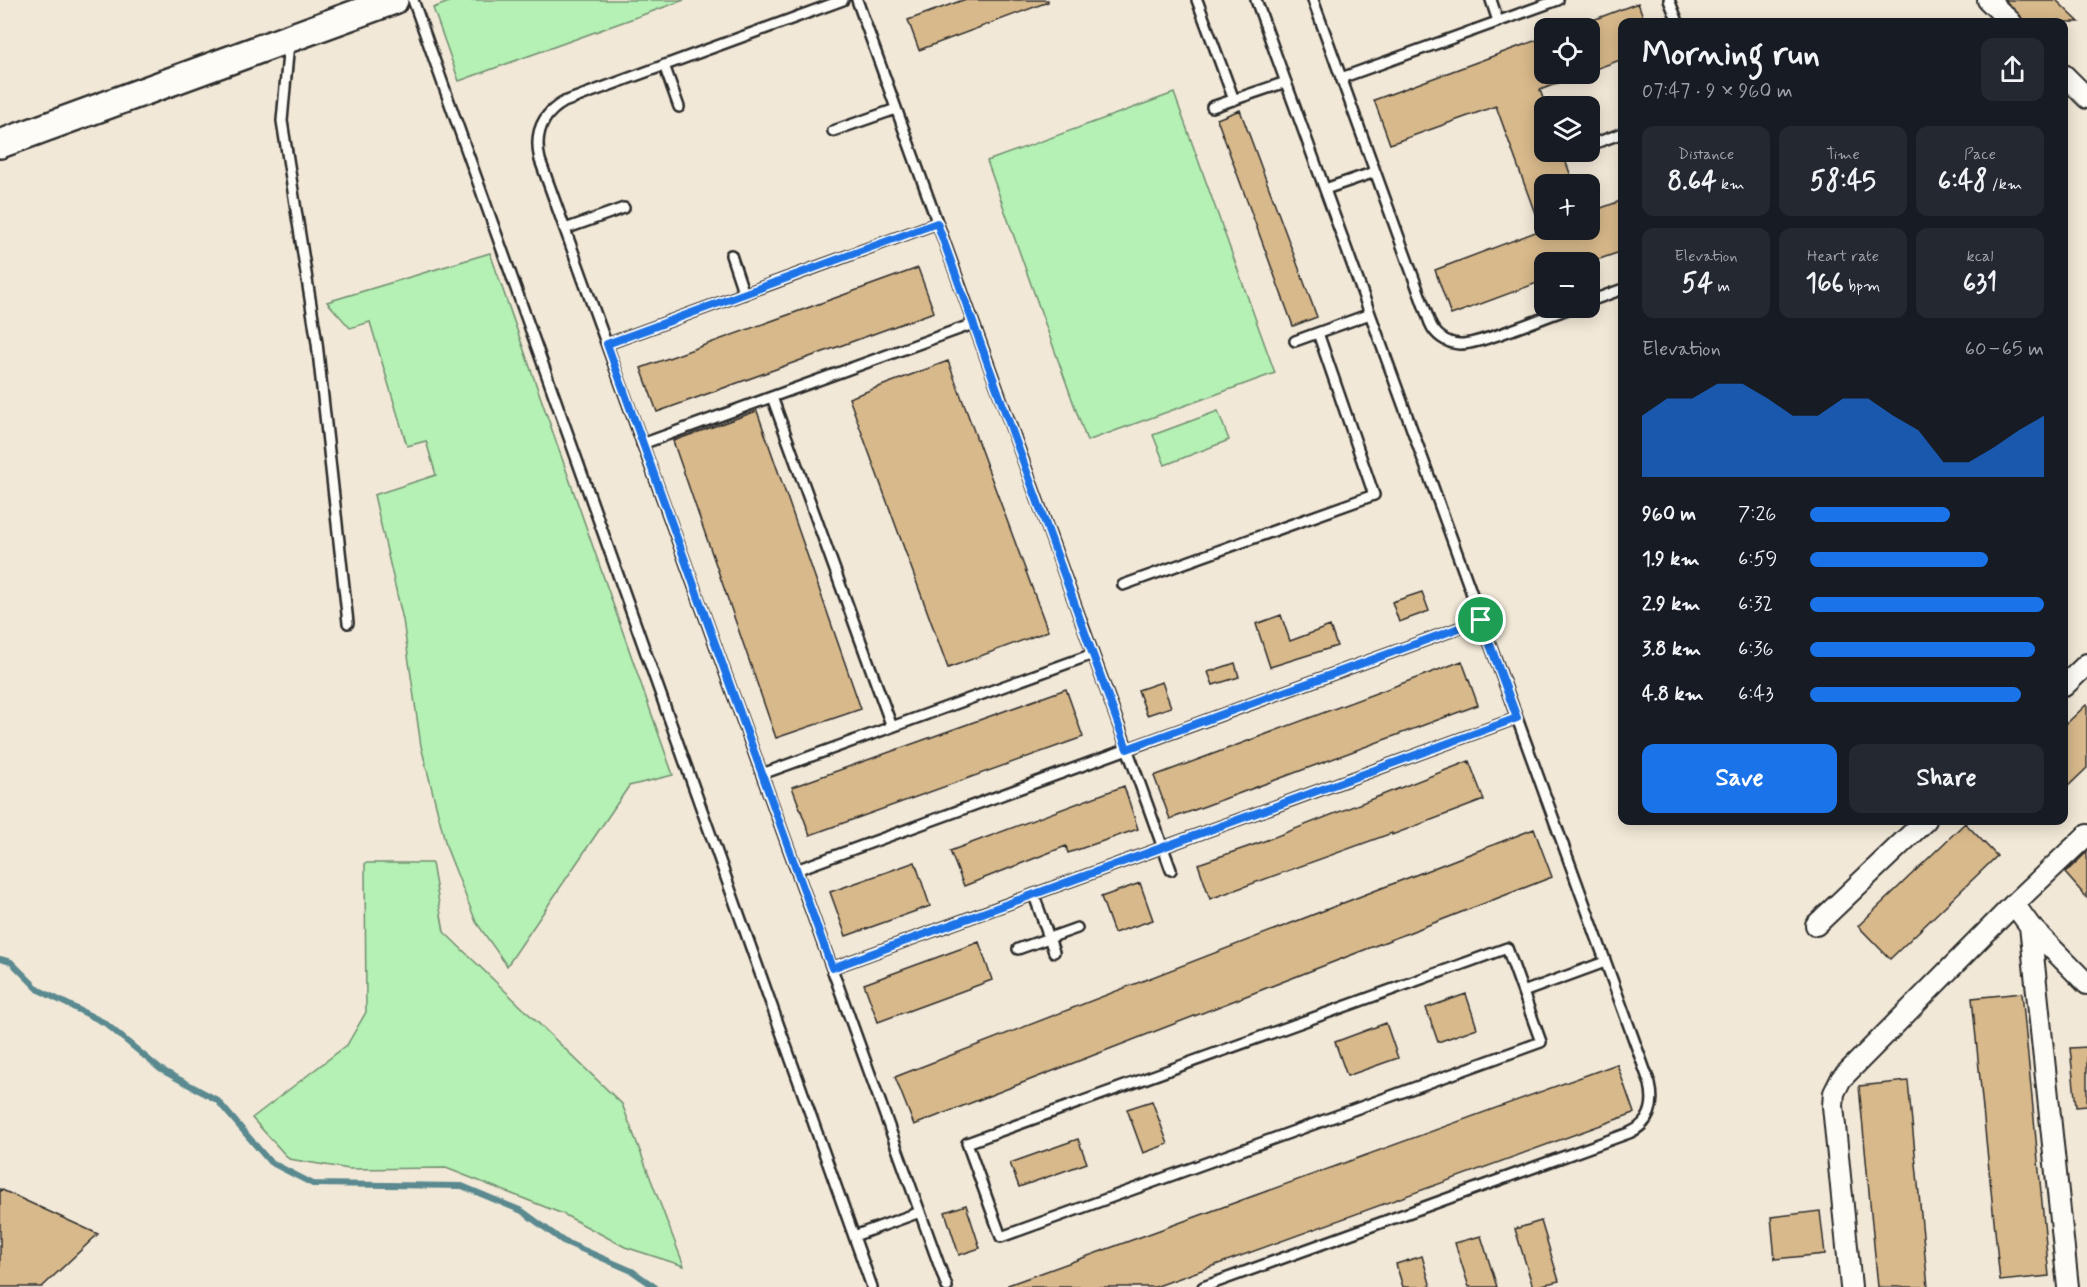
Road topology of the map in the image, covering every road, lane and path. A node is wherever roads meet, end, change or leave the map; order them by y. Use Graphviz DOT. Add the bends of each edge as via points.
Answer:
graph roads {
  1 [pos="394,0"];
  2 [pos="413,0"];
  3 [pos="843,0"];
  4 [pos="857,0"];
  5 [pos="1197,0"];
  6 [pos="1256,0"];
  7 [pos="1312,0"];
  8 [pos="1491,0"];
  9 [pos="1558,0"];
  10 [pos="1669,0"];
  11 [pos="1988,0"];
  12 [pos="1676,18"];
  13 [pos="2007,18"];
  14 [pos="1498,21"];
  15 [pos="290,39"];
  16 [pos="664,65"];
  17 [pos="1341,78"];
  18 [pos="2068,79"];
  19 [pos="1286,82"];
  20 [pos="2087,98"];
  21 [pos="1234,100"];
  22 [pos="679,107"];
  23 [pos="1212,107"];
  24 [pos="896,109"];
  25 [pos="833,131"];
  26 [pos="1618,135"];
  27 [pos="1600,141"];
  28 [pos="0,144"];
  29 [pos="1375,172"];
  30 [pos="1325,189"];
  31 [pos="624,208"];
  32 [pos="937,223"];
  33 [pos="565,229"];
  34 [pos="731,255"];
  35 [pos="1618,291"];
  36 [pos="744,294"];
  37 [pos="1600,297"];
  38 [pos="1370,314"];
  39 [pos="1543,318"];
  40 [pos="973,324"];
  41 [pos="1318,333"];
  42 [pos="1295,341"];
  43 [pos="607,344"];
  44 [pos="772,397"];
  45 [pos="642,444"];
  46 [pos="1123,585"];
  47 [pos="1481,620"];
  48 [pos="348,623"];
  49 [pos="1093,654"];
  50 [pos="2087,664"];
  51 [pos="2068,682"];
  52 [pos="1517,718"];
  53 [pos="892,727"];
  54 [pos="1127,749"];
  55 [pos="762,774"];
  56 [pos="1921,825"];
  57 [pos="2087,835"];
  58 [pos="1162,848"];
  59 [pos="796,870"];
  60 [pos="1171,870"];
  61 [pos="1034,895"];
  62 [pos="2014,904"];
  63 [pos="1816,925"];
  64 [pos="2030,926"];
  65 [pos="1077,928"];
  66 [pos="1049,938"];
  67 [pos="1018,949"];
  68 [pos="1054,952"];
  69 [pos="1605,962"];
  70 [pos="832,968"];
  71 [pos="2087,984"];
  72 [pos="1523,992"];
  73 [pos="920,1212"];
  74 [pos="854,1236"];
  75 [pos="873,1287"];
  76 [pos="947,1287"];
  77 [pos="1203,1287"];
  78 [pos="1851,1287"];
  79 [pos="2068,1287"];
  1 -- 15 [label="main road"];
  2 -- 74 [label="lane"];
  3 -- 16 [label="lane"];
  4 -- 24 [label="lane"];
  5 -- 21 [label="lane"];
  6 -- 19 [label="lane"];
  7 -- 17 [label="lane"];
  8 -- 14 [label="lane"];
  9 -- 14 [label="lane"];
  10 -- 12 [label="lane"];
  11 -- 13 [label="street"];
  14 -- 17 [label="lane"];
  15 -- 28 [label="main road"];
  15 -- 48 [label="lane" via="282,121 317,342"];
  16 -- 22 [label="lane"];
  16 -- 33 [label="lane" via="564,102 543,119 538,152"];
  17 -- 29 [label="lane"];
  18 -- 20 [label="street"];
  19 -- 21 [label="lane"];
  19 -- 30 [label="lane"];
  21 -- 23 [label="lane"];
  24 -- 25 [label="lane"];
  24 -- 32 [label="lane"];
  26 -- 27 [label="lane"];
  29 -- 30 [label="lane"];
  29 -- 39 [label="lane" via="1430,323 1441,338 1459,344 1472,343"];
  30 -- 38 [label="lane"];
  31 -- 33 [label="lane"];
  32 -- 36 [label="lane"];
  32 -- 40 [label="lane"];
  33 -- 43 [label="lane"];
  34 -- 36 [label="lane"];
  35 -- 37 [label="lane"];
  36 -- 43 [label="lane"];
  38 -- 41 [label="lane"];
  38 -- 47 [label="lane"];
  40 -- 44 [label="lane"];
  40 -- 49 [label="lane"];
  41 -- 42 [label="lane"];
  41 -- 46 [label="lane" via="1374,495"];
  43 -- 45 [label="lane"];
  44 -- 45 [label="lane"];
  44 -- 53 [label="lane"];
  45 -- 55 [label="lane"];
  47 -- 52 [label="lane"];
  47 -- 54 [label="lane"];
  49 -- 53 [label="lane"];
  49 -- 54 [label="lane"];
  50 -- 51 [label="street"];
  52 -- 58 [label="lane"];
  52 -- 69 [label="lane"];
  53 -- 55 [label="lane"];
  54 -- 58 [label="lane"];
  54 -- 59 [label="lane"];
  55 -- 59 [label="lane"];
  56 -- 63 [label="street"];
  57 -- 62 [label="street"];
  58 -- 60 [label="lane"];
  58 -- 61 [label="lane"];
  59 -- 70 [label="lane"];
  61 -- 66 [label="lane"];
  61 -- 70 [label="lane"];
  62 -- 64 [label="street"];
  62 -- 78 [label="street" via="1841,1079 1834,1093"];
  64 -- 71 [label="street"];
  64 -- 79 [label="street"];
  65 -- 66 [label="lane"];
  66 -- 67 [label="lane"];
  66 -- 68 [label="lane"];
  69 -- 72 [label="lane"];
  69 -- 77 [label="lane" via="1652,1092 1652,1107 1641,1126"];
  70 -- 73 [label="lane"];
  72 -- 72 [label="lane" via="1507,948 967,1143 1001,1237 1541,1042"];
  73 -- 74 [label="lane"];
  73 -- 76 [label="lane"];
  74 -- 75 [label="lane"];
}
